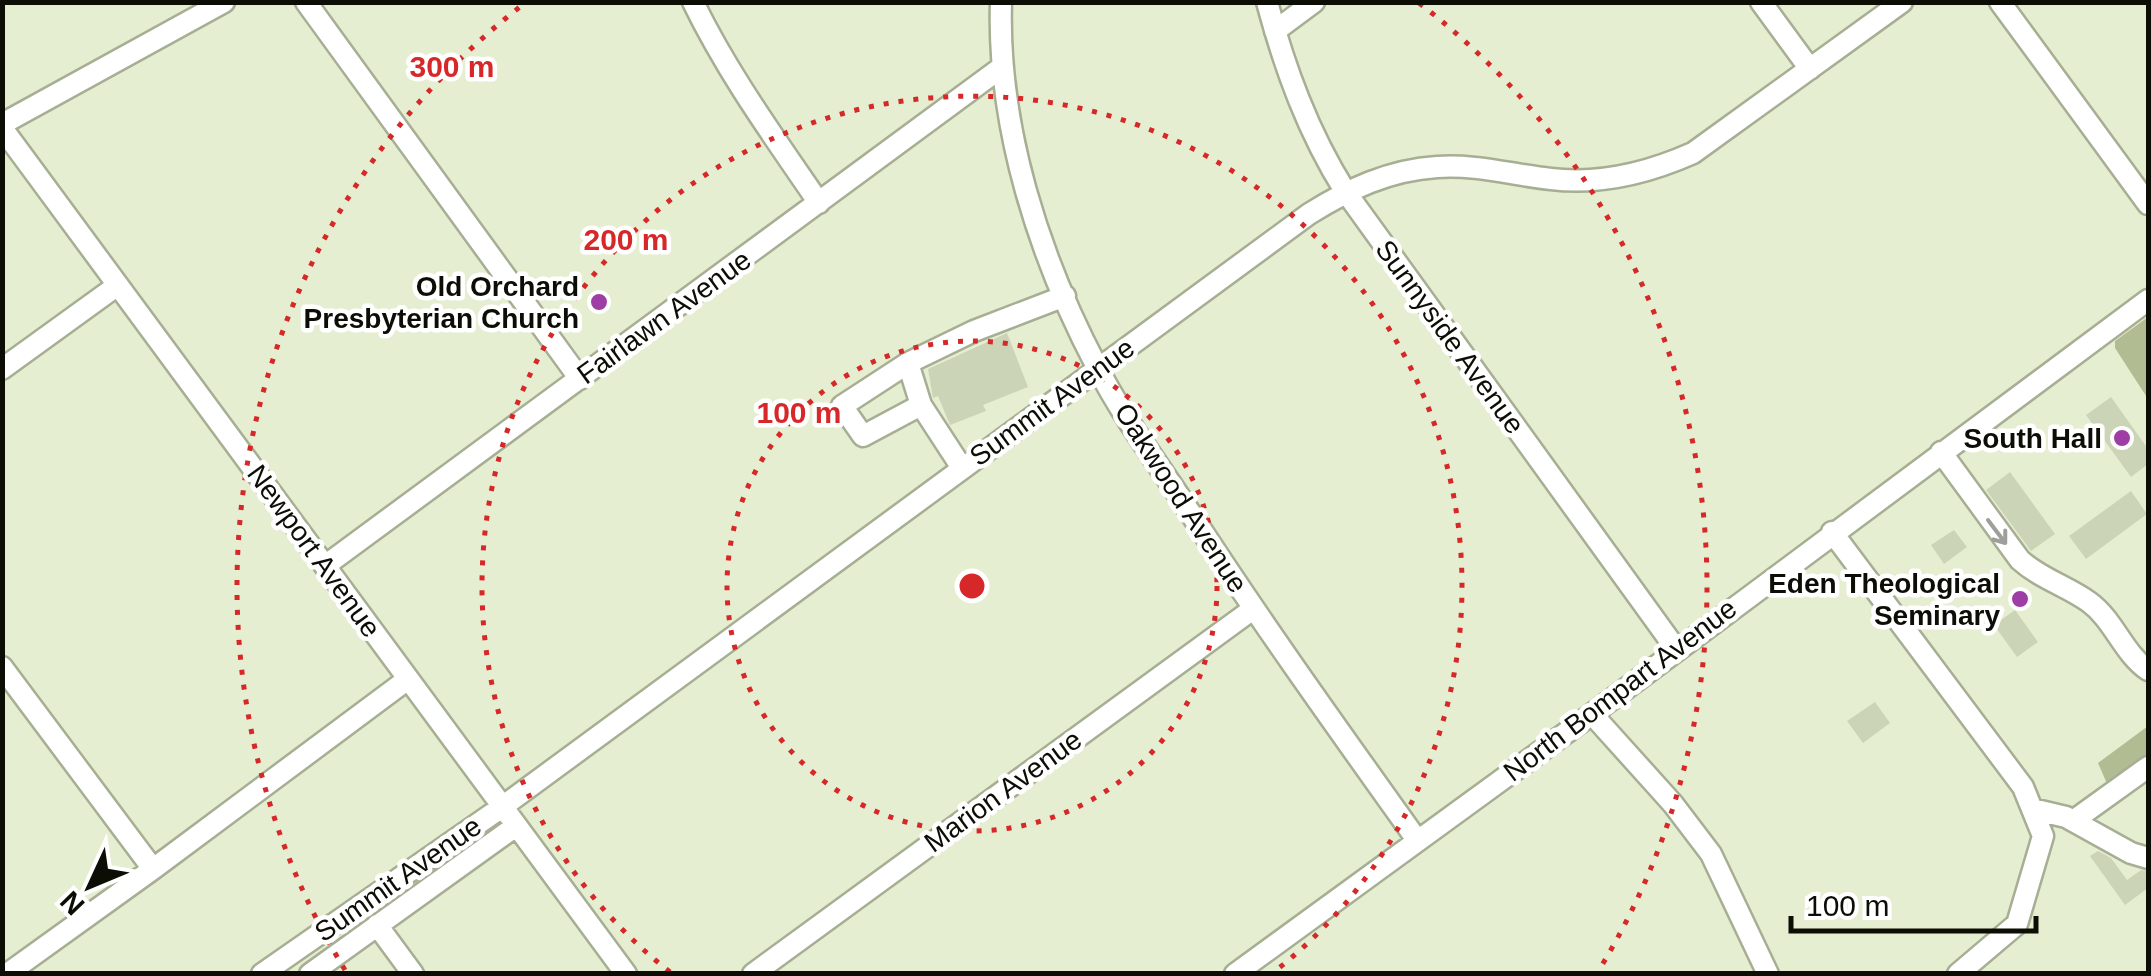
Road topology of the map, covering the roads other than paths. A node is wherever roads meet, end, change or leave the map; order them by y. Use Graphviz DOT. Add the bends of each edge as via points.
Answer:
graph roads {
  1 [pos="224,2"];
  2 [pos="306,2"];
  3 [pos="693,2"];
  4 [pos="1001,2"];
  5 [pos="1267,2"];
  6 [pos="1314,2"];
  7 [pos="1761,2"];
  8 [pos="1902,2"];
  9 [pos="2000,2"];
  10 [pos="1275,31"];
  11 [pos="1002,68"];
  12 [pos="1810,70"];
  13 [pos="2,126"];
  14 [pos="1345,191"];
  15 [pos="818,202"];
  16 [pos="2148,204"];
  17 [pos="118,285"];
  18 [pos="1064,296"];
  19 [pos="2148,300"];
  20 [pos="908,362"];
  21 [pos="2,369"];
  22 [pos="1098,369"];
  23 [pos="580,379"];
  24 [pos="920,405"];
  25 [pos="1940,452"];
  26 [pos="962,468"];
  27 [pos="1832,532"];
  28 [pos="326,565"];
  29 [pos="1252,609"];
  30 [pos="1676,649"];
  31 [pos="2,667"];
  32 [pos="2148,670"];
  33 [pos="408,679"];
  34 [pos="1592,714"];
  35 [pos="2148,767"];
  36 [pos="502,807"];
  37 [pos="2032,809"];
  38 [pos="2073,821"];
  39 [pos="516,826"];
  40 [pos="1416,840"];
  41 [pos="2148,858"];
  42 [pos="153,870"];
  43 [pos="378,925"];
  44 [pos="7,974"];
  45 [pos="262,974"];
  46 [pos="310,974"];
  47 [pos="413,974"];
  48 [pos="626,974"];
  49 [pos="753,974"];
  50 [pos="1235,974"];
  51 [pos="1768,974"];
  52 [pos="1958,974"];
  1 -- 13 [label="street"];
  2 -- 23 [label="street"];
  3 -- 15 [label="street" via="745,96"];
  4 -- 11 [label="street, Oakwood Avenue"];
  5 -- 10 [label="street, Sunnyside Avenue"];
  6 -- 10 [label="street"];
  7 -- 12 [label="street"];
  8 -- 12 [label="street, Summit Avenue"];
  9 -- 16 [label="street"];
  10 -- 14 [label="street, Sunnyside Avenue" via="1302,110"];
  11 -- 15 [label="street, Fairlawn Avenue"];
  11 -- 18 [label="street, Oakwood Avenue" via="1031,205"];
  12 -- 14 [label="street, Summit Avenue" via="1692,153 1640,173 1555,180 1438,166"];
  13 -- 17 [label="street, Newport Avenue"];
  14 -- 22 [label="street, Summit Avenue"];
  14 -- 30 [label="street, Sunnyside Avenue"];
  15 -- 23 [label="street, Fairlawn Avenue"];
  17 -- 21 [label="street"];
  17 -- 28 [label="street, Newport Avenue"];
  18 -- 20 [label="street"];
  18 -- 22 [label="street, Oakwood Avenue"];
  19 -- 25 [label="street, North Bompart Avenue"];
  20 -- 24 [label="street"];
  20 -- 24 [label="street" via="842,406 863,436"];
  22 -- 26 [label="street, Summit Avenue"];
  22 -- 29 [label="street, Oakwood Avenue"];
  23 -- 28 [label="street, Fairlawn Avenue"];
  24 -- 26 [label="street"];
  25 -- 27 [label="street, North Bompart Avenue"];
  25 -- 32 [label="street, one-way" via="2020,560 2089,602"];
  26 -- 36 [label="street, Summit Avenue"];
  27 -- 30 [label="street, North Bompart Avenue"];
  27 -- 37 [label="street" via="2023,787"];
  28 -- 33 [label="street, Newport Avenue"];
  29 -- 40 [label="street, Oakwood Avenue"];
  29 -- 49 [label="street, Marion Avenue"];
  30 -- 34 [label="street, North Bompart Avenue"];
  31 -- 42 [label="street"];
  33 -- 36 [label="street, Newport Avenue"];
  33 -- 42 [label="street"];
  34 -- 40 [label="street, North Bompart Avenue"];
  34 -- 51 [label="street" via="1711,854"];
  35 -- 38 [label="street"];
  36 -- 39 [label="street, Newport Avenue"];
  36 -- 45 [label="street, Summit Avenue"];
  37 -- 38 [label="street"];
  37 -- 52 [label="street" via="2043,836 2016,924"];
  38 -- 41 [label="street"];
  39 -- 43 [label="street"];
  39 -- 48 [label="street, Newport Avenue"];
  40 -- 50 [label="street, North Bompart Avenue"];
  42 -- 44 [label="street"];
  43 -- 46 [label="street"];
  43 -- 47 [label="street"];
}
